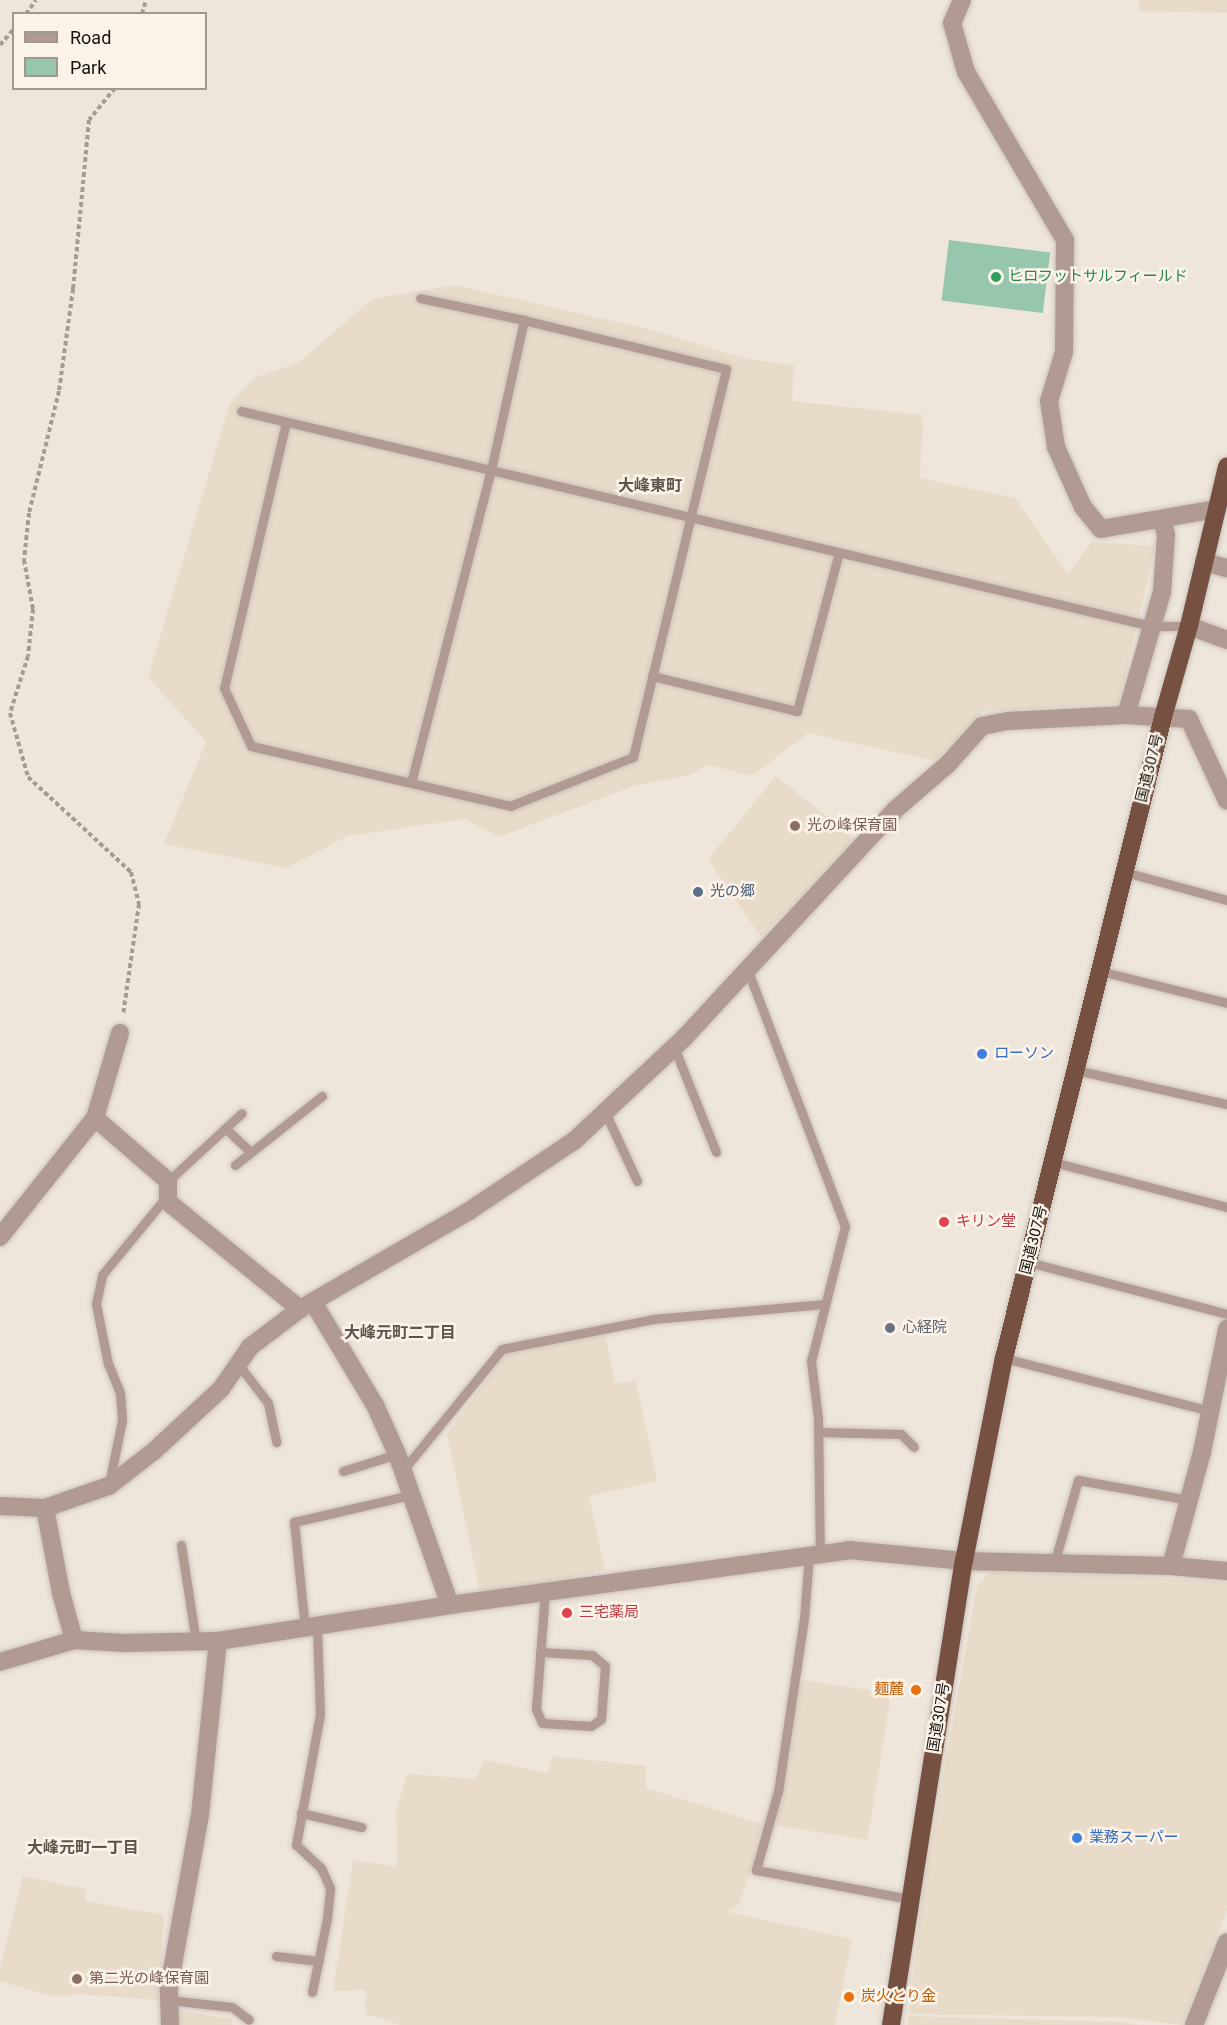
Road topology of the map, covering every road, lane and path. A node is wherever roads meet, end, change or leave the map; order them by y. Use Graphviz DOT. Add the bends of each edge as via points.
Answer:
graph roads {
  1 [pos="962,0"];
  2 [pos="12,31"];
  3 [pos="0,45"];
  4 [pos="113,90"];
  5 [pos="420,298"];
  6 [pos="524,320"];
  7 [pos="241,411"];
  8 [pos="286,422"];
  9 [pos="1227,466"];
  10 [pos="491,470"];
  11 [pos="1217,509"];
  12 [pos="692,517"];
  13 [pos="1162,519"];
  14 [pos="839,552"];
  15 [pos="1204,562"];
  16 [pos="1227,568"];
  17 [pos="1152,626"];
  18 [pos="1189,626"];
  19 [pos="1227,640"];
  20 [pos="652,676"];
  21 [pos="1126,715"];
  22 [pos="1163,717"];
  23 [pos="411,783"];
  24 [pos="1227,801"];
  25 [pos="1125,872"];
  26 [pos="1227,900"];
  27 [pos="748,971"];
  28 [pos="1100,971"];
  29 [pos="1227,1004"];
  30 [pos="120,1033"];
  31 [pos="674,1047"];
  32 [pos="1076,1070"];
  33 [pos="322,1096"];
  34 [pos="1227,1104"];
  35 [pos="605,1112"];
  36 [pos="242,1113"];
  37 [pos="95,1118"];
  38 [pos="225,1128"];
  39 [pos="250,1151"];
  40 [pos="716,1152"];
  41 [pos="1053,1162"];
  42 [pos="235,1165"];
  43 [pos="637,1181"];
  44 [pos="168,1188"];
  45 [pos="1227,1207"];
  46 [pos="0,1238"];
  47 [pos="1028,1262"];
  48 [pos="824,1304"];
  49 [pos="307,1305"];
  50 [pos="1227,1314"];
  51 [pos="1227,1329"];
  52 [pos="1004,1358"];
  53 [pos="238,1364"];
  54 [pos="1211,1411"];
  55 [pos="818,1432"];
  56 [pos="276,1442"];
  57 [pos="914,1447"];
  58 [pos="400,1462"];
  59 [pos="343,1470"];
  60 [pos="109,1486"];
  61 [pos="411,1495"];
  62 [pos="1189,1500"];
  63 [pos="0,1506"];
  64 [pos="45,1508"];
  65 [pos="181,1545"];
  66 [pos="814,1555"];
  67 [pos="964,1562"];
  68 [pos="1054,1564"];
  69 [pos="1171,1566"];
  70 [pos="1227,1571"];
  71 [pos="545,1592"];
  72 [pos="450,1605"];
  73 [pos="311,1627"];
  74 [pos="74,1640"];
  75 [pos="218,1641"];
  76 [pos="196,1642"];
  77 [pos="540,1652"];
  78 [pos="0,1662"];
  79 [pos="301,1813"];
  80 [pos="361,1827"];
  81 [pos="910,1899"];
  82 [pos="1227,1942"];
  83 [pos="276,1956"];
  84 [pos="319,1961"];
  85 [pos="312,1992"];
  86 [pos="169,2000"];
  87 [pos="249,2020"];
  88 [pos="170,2025"];
  89 [pos="891,2025"];
  90 [pos="1194,2025"];
  1 -- 13 [label="street" via="952,23 966,72 1065,240 1064,352 1049,401 1056,447 1083,507 1101,529"];
  2 -- 3 [label="path"];
  4 -- 30 [label="path" via="89,120 59,392 28,513 24,560 33,609 28,656 10,713 28,777 131,872 139,904"];
  5 -- 6 [label="lane"];
  6 -- 10 [label="lane"];
  6 -- 12 [label="lane" via="726,369"];
  7 -- 8 [label="lane"];
  8 -- 10 [label="lane"];
  8 -- 23 [label="lane" via="224,688 252,746"];
  9 -- 11 [label="highway, 国道307号"];
  10 -- 12 [label="lane"];
  10 -- 23 [label="lane"];
  11 -- 13 [label="street"];
  11 -- 15 [label="highway, 国道307号"];
  12 -- 14 [label="lane"];
  12 -- 20 [label="lane"];
  13 -- 17 [label="street" via="1167,535 1162,592"];
  14 -- 17 [label="lane"];
  14 -- 20 [label="lane" via="797,711"];
  15 -- 16 [label="street"];
  15 -- 18 [label="highway, 国道307号"];
  17 -- 18 [label="lane"];
  17 -- 21 [label="street"];
  18 -- 19 [label="street"];
  18 -- 22 [label="highway, 国道307号"];
  20 -- 23 [label="lane" via="633,757 510,806"];
  21 -- 22 [label="street"];
  21 -- 27 [label="street" via="1008,721 982,726 948,764 896,809"];
  22 -- 24 [label="street" via="1189,719"];
  22 -- 25 [label="highway, 国道307号"];
  25 -- 26 [label="lane"];
  25 -- 28 [label="highway, 国道307号"];
  27 -- 31 [label="street"];
  27 -- 48 [label="lane" via="845,1226"];
  28 -- 29 [label="lane"];
  28 -- 32 [label="highway, 国道307号"];
  30 -- 37 [label="street"];
  31 -- 35 [label="street"];
  31 -- 40 [label="lane"];
  32 -- 34 [label="lane"];
  32 -- 41 [label="highway, 国道307号"];
  33 -- 39 [label="lane"];
  35 -- 43 [label="lane"];
  35 -- 49 [label="street" via="574,1141 469,1211"];
  36 -- 38 [label="lane"];
  37 -- 44 [label="street"];
  37 -- 46 [label="street"];
  38 -- 39 [label="lane"];
  38 -- 44 [label="lane"];
  39 -- 42 [label="lane"];
  41 -- 45 [label="lane"];
  41 -- 47 [label="highway, 国道307号"];
  44 -- 49 [label="street" via="168,1202"];
  44 -- 60 [label="lane" via="102,1275 96,1304 108,1364 120,1393 122,1420"];
  47 -- 50 [label="lane"];
  47 -- 52 [label="highway, 国道307号"];
  48 -- 55 [label="lane" via="811,1361"];
  48 -- 58 [label="lane" via="653,1319 502,1349"];
  49 -- 53 [label="street" via="250,1347"];
  49 -- 58 [label="street" via="375,1405"];
  51 -- 54 [label="street"];
  52 -- 54 [label="lane"];
  52 -- 67 [label="highway, 国道307号"];
  53 -- 56 [label="lane" via="268,1403"];
  53 -- 60 [label="street" via="221,1389 154,1451"];
  54 -- 62 [label="street"];
  55 -- 57 [label="lane" via="901,1434"];
  55 -- 66 [label="lane"];
  58 -- 59 [label="lane"];
  58 -- 61 [label="street"];
  60 -- 64 [label="street"];
  61 -- 72 [label="street"];
  61 -- 73 [label="lane" via="294,1522"];
  62 -- 68 [label="lane" via="1078,1480"];
  62 -- 69 [label="street"];
  63 -- 64 [label="street"];
  64 -- 74 [label="street"];
  65 -- 76 [label="lane"];
  66 -- 67 [label="street" via="849,1550"];
  66 -- 71 [label="street"];
  66 -- 81 [label="lane" via="778,1791 756,1870"];
  67 -- 68 [label="street"];
  67 -- 81 [label="highway, 国道307号"];
  68 -- 69 [label="street"];
  69 -- 70 [label="street"];
  71 -- 72 [label="street"];
  71 -- 77 [label="lane"];
  72 -- 73 [label="street"];
  73 -- 75 [label="street"];
  73 -- 79 [label="lane" via="320,1714"];
  74 -- 76 [label="street"];
  74 -- 78 [label="street"];
  75 -- 76 [label="street"];
  75 -- 86 [label="street" via="200,1815"];
  77 -- 77 [label="lane" via="536,1709 542,1723 591,1726 601,1719 605,1666 592,1655"];
  79 -- 80 [label="lane"];
  79 -- 84 [label="lane" via="296,1845 321,1868 330,1888"];
  81 -- 89 [label="highway, 国道307号"];
  82 -- 90 [label="street"];
  83 -- 84 [label="lane"];
  84 -- 85 [label="lane"];
  86 -- 87 [label="lane" via="232,2007"];
  86 -- 88 [label="street"];
}
